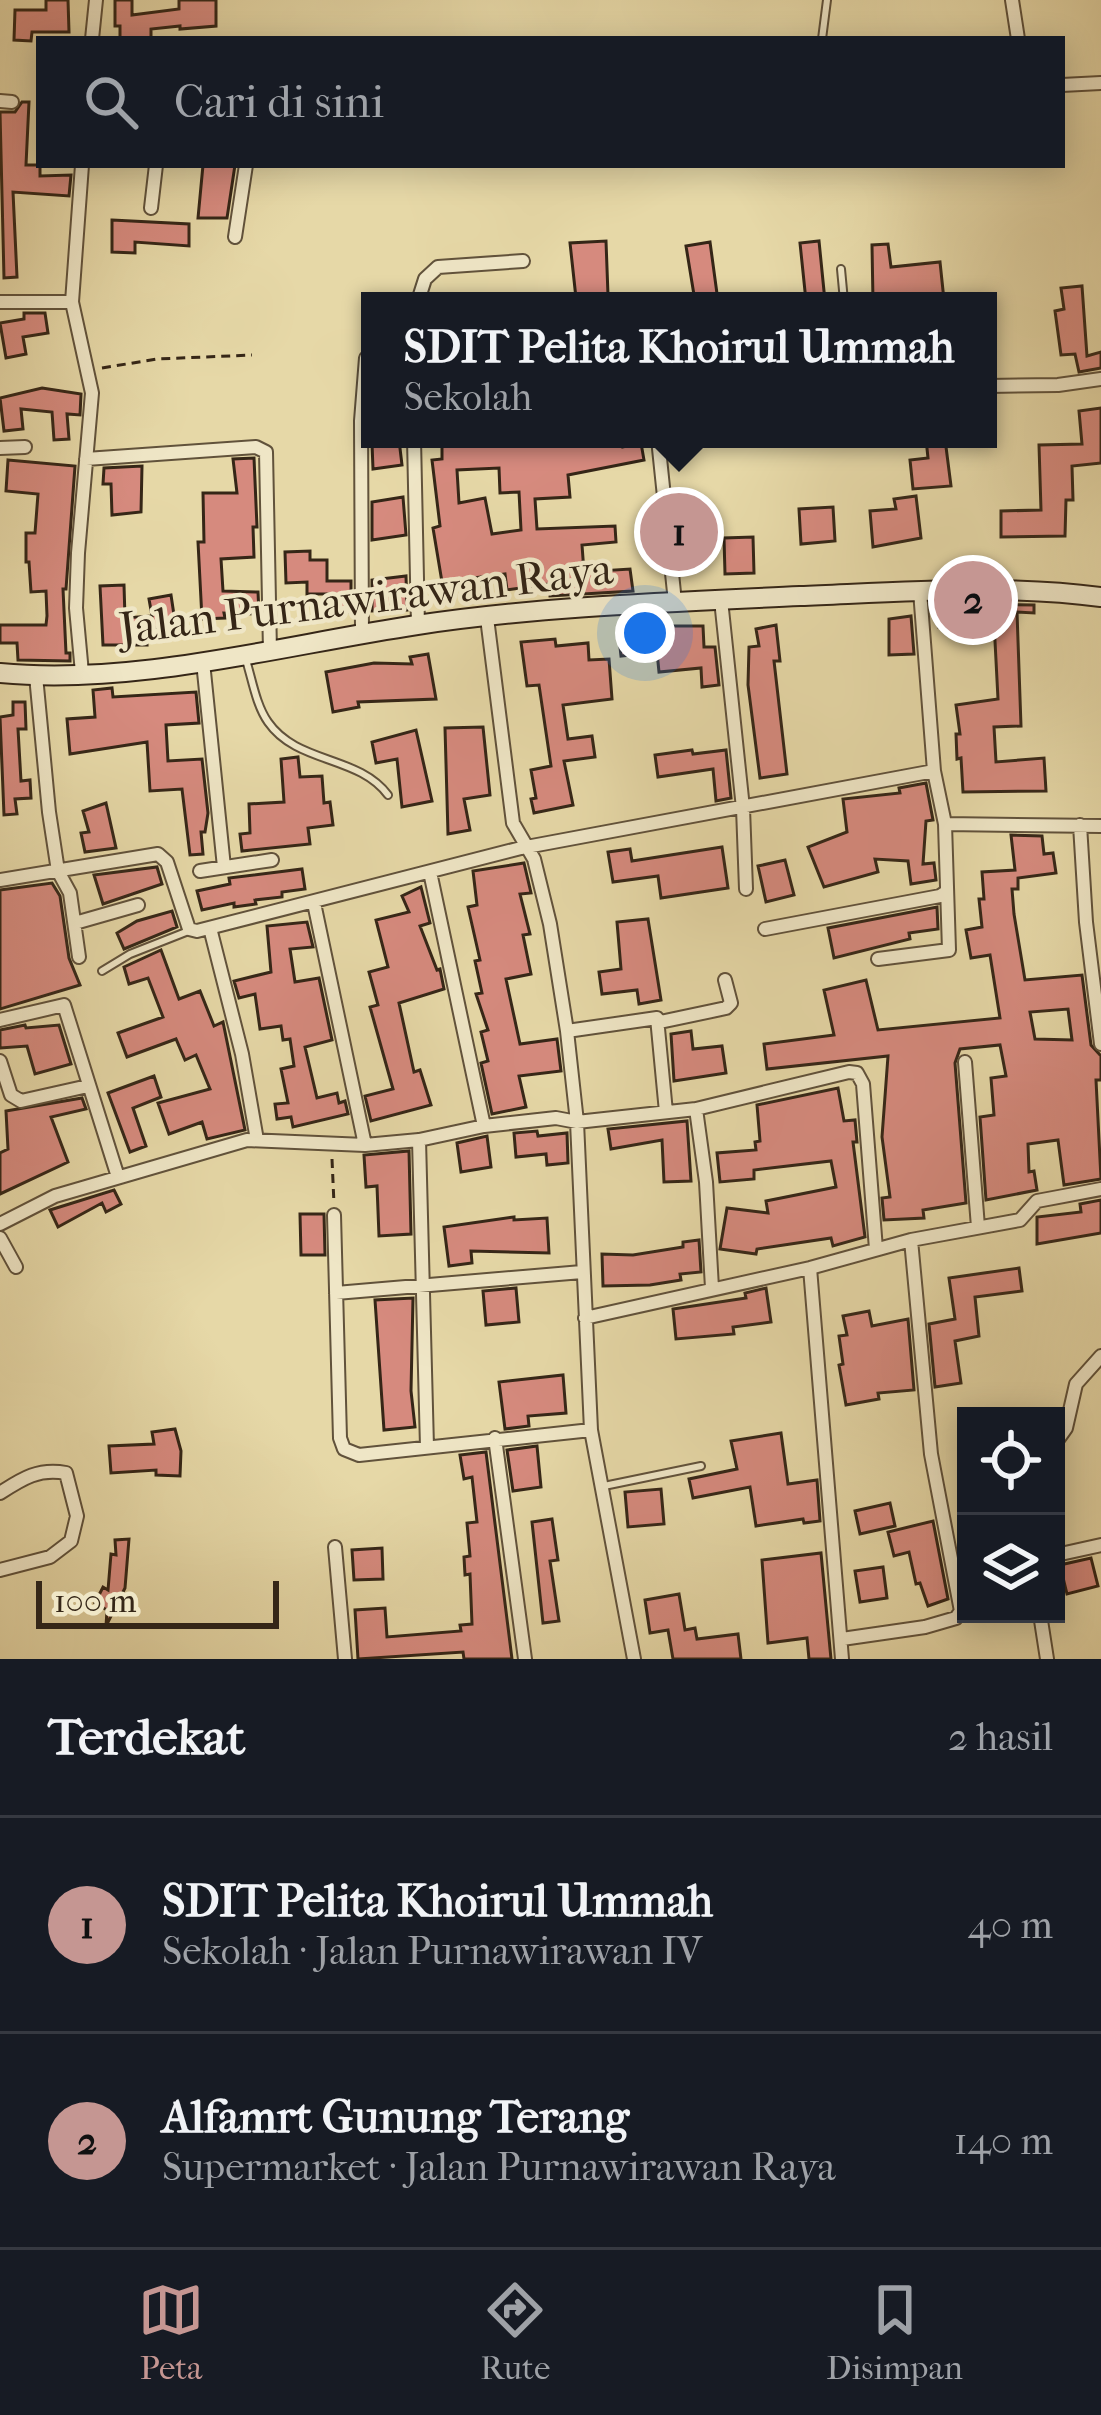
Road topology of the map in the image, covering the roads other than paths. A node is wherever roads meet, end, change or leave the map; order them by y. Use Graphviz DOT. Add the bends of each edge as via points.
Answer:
graph roads {
  1 [pos="96,0"];
  2 [pos="826,0"];
  3 [pos="1012,0"];
  4 [pos="92,36"];
  5 [pos="823,36"];
  6 [pos="1018,36"];
  7 [pos="1101,83"];
  8 [pos="1065,86"];
  9 [pos="82,168"];
  10 [pos="155,168"];
  11 [pos="246,168"];
  12 [pos="151,208"];
  13 [pos="235,237"];
  14 [pos="523,261"];
  15 [pos="841,268"];
  16 [pos="421,292"];
  17 [pos="843,292"];
  18 [pos="0,302"];
  19 [pos="72,302"];
  20 [pos="1101,379"];
  21 [pos="997,386"];
  22 [pos="25,447"];
  23 [pos="0,448"];
  24 [pos="361,448"];
  25 [pos="413,448"];
  26 [pos="659,448"];
  27 [pos="86,459"];
  28 [pos="920,591"];
  29 [pos="1101,597"];
  30 [pos="722,600"];
  31 [pos="675,602"];
  32 [pos="487,618"];
  33 [pos="418,625"];
  34 [pos="362,635"];
  35 [pos="270,651"];
  36 [pos="244,656"];
  37 [pos="203,662"];
  38 [pos="0,673"];
  39 [pos="82,673"];
  40 [pos="36,676"];
  41 [pos="934,771"];
  42 [pos="388,795"];
  43 [pos="743,808"];
  44 [pos="945,824"];
  45 [pos="1080,825"];
  46 [pos="1101,826"];
  47 [pos="531,847"];
  48 [pos="272,860"];
  49 [pos="224,867"];
  50 [pos="58,871"];
  51 [pos="200,871"];
  52 [pos="430,872"];
  53 [pos="0,880"];
  54 [pos="746,889"];
  55 [pos="946,892"];
  56 [pos="314,903"];
  57 [pos="138,905"];
  58 [pos="75,922"];
  59 [pos="210,928"];
  60 [pos="765,929"];
  61 [pos="192,930"];
  62 [pos="80,957"];
  63 [pos="1096,957"];
  64 [pos="878,959"];
  65 [pos="102,971"];
  66 [pos="725,980"];
  67 [pos="0,1020"];
  68 [pos="660,1022"];
  69 [pos="567,1031"];
  70 [pos="1101,1044"];
  71 [pos="0,1061"];
  72 [pos="965,1062"];
  73 [pos="88,1086"];
  74 [pos="695,1109"];
  75 [pos="666,1112"];
  76 [pos="578,1122"];
  77 [pos="484,1126"];
  78 [pos="256,1140"];
  79 [pos="419,1140"];
  80 [pos="365,1145"];
  81 [pos="118,1177"];
  82 [pos="1101,1189"];
  83 [pos="334,1215"];
  84 [pos="0,1223"];
  85 [pos="978,1227"];
  86 [pos="0,1238"];
  87 [pos="911,1240"];
  88 [pos="876,1249"];
  89 [pos="16,1267"];
  90 [pos="810,1268"];
  91 [pos="582,1272"];
  92 [pos="422,1288"];
  93 [pos="712,1288"];
  94 [pos="336,1293"];
  95 [pos="585,1318"];
  96 [pos="1101,1356"];
  97 [pos="1065,1429"];
  98 [pos="591,1430"];
  99 [pos="495,1438"];
  100 [pos="427,1447"];
  101 [pos="701,1466"];
  102 [pos="600,1487"];
  103 [pos="0,1493"];
  104 [pos="957,1543"];
  105 [pos="1101,1545"];
  106 [pos="335,1547"];
  107 [pos="1065,1553"];
  108 [pos="0,1570"];
  109 [pos="957,1617"];
  110 [pos="1041,1623"];
  111 [pos="842,1639"];
  112 [pos="346,1659"];
  113 [pos="525,1659"];
  114 [pos="634,1659"];
  115 [pos="842,1659"];
  116 [pos="1047,1659"];
  1 -- 4 [label="street"];
  2 -- 5 [label="lane"];
  3 -- 6 [label="street"];
  7 -- 8 [label="street"];
  9 -- 19 [label="street"];
  10 -- 12 [label="street"];
  11 -- 13 [label="street"];
  14 -- 16 [label="street" via="438,267"];
  15 -- 17 [label="lane"];
  18 -- 19 [label="street"];
  19 -- 27 [label="street" via="92,393"];
  20 -- 21 [label="street"];
  22 -- 23 [label="street"];
  24 -- 34 [label="street"];
  25 -- 33 [label="street"];
  26 -- 31 [label="street"];
  27 -- 35 [label="street" via="266,452"];
  27 -- 39 [label="street" via="77,590"];
  28 -- 29 [label="street, Jalan Purnawirawan Raya"];
  28 -- 30 [label="street, Jalan Purnawirawan Raya"];
  28 -- 41 [label="street"];
  30 -- 31 [label="street, Jalan Purnawirawan Raya"];
  30 -- 43 [label="street"];
  31 -- 32 [label="street, Jalan Purnawirawan Raya"];
  32 -- 33 [label="street, Jalan Purnawirawan Raya"];
  32 -- 47 [label="street" via="514,823"];
  33 -- 34 [label="street, Jalan Purnawirawan Raya"];
  34 -- 35 [label="street, Jalan Purnawirawan Raya"];
  35 -- 36 [label="street, Jalan Purnawirawan Raya"];
  36 -- 37 [label="street, Jalan Purnawirawan Raya"];
  36 -- 42 [label="lane" via="268,723 300,748 369,776"];
  37 -- 39 [label="street, Jalan Purnawirawan Raya"];
  37 -- 49 [label="street"];
  38 -- 40 [label="street, Jalan Purnawirawan Raya"];
  39 -- 40 [label="street, Jalan Purnawirawan Raya"];
  40 -- 50 [label="street"];
  41 -- 43 [label="street"];
  41 -- 44 [label="street"];
  43 -- 47 [label="street"];
  43 -- 54 [label="street"];
  44 -- 45 [label="street"];
  44 -- 55 [label="street"];
  45 -- 46 [label="street"];
  45 -- 63 [label="street"];
  47 -- 52 [label="street"];
  47 -- 69 [label="street"];
  48 -- 49 [label="street"];
  49 -- 51 [label="street"];
  50 -- 53 [label="street"];
  50 -- 58 [label="street"];
  50 -- 61 [label="street" via="164,856"];
  52 -- 56 [label="street"];
  52 -- 77 [label="street"];
  55 -- 60 [label="street"];
  55 -- 64 [label="street" via="949,950"];
  56 -- 59 [label="street"];
  56 -- 80 [label="street"];
  57 -- 58 [label="street"];
  58 -- 62 [label="street"];
  59 -- 61 [label="street"];
  59 -- 78 [label="street"];
  61 -- 65 [label="lane"];
  63 -- 70 [label="street"];
  66 -- 68 [label="street" via="726,1008"];
  67 -- 73 [label="street" via="64,1005"];
  68 -- 69 [label="street"];
  68 -- 75 [label="street"];
  69 -- 76 [label="street"];
  71 -- 73 [label="street" via="11,1095 21,1101"];
  72 -- 85 [label="street"];
  73 -- 81 [label="street"];
  74 -- 75 [label="street"];
  74 -- 88 [label="street" via="857,1073"];
  74 -- 93 [label="street"];
  75 -- 76 [label="street"];
  76 -- 77 [label="street"];
  76 -- 91 [label="street"];
  77 -- 79 [label="street"];
  78 -- 80 [label="street"];
  78 -- 81 [label="street"];
  79 -- 80 [label="street"];
  79 -- 92 [label="street"];
  81 -- 84 [label="street"];
  82 -- 85 [label="street" via="1045,1198 1020,1220"];
  83 -- 94 [label="street"];
  85 -- 87 [label="street"];
  86 -- 89 [label="street"];
  87 -- 88 [label="street"];
  87 -- 104 [label="street" via="931,1454"];
  88 -- 90 [label="street"];
  90 -- 93 [label="street"];
  90 -- 111 [label="street"];
  91 -- 92 [label="street"];
  91 -- 95 [label="street"];
  92 -- 94 [label="street"];
  92 -- 100 [label="street"];
  93 -- 95 [label="street"];
  94 -- 100 [label="street" via="342,1445 359,1455"];
  95 -- 98 [label="street"];
  96 -- 97 [label="street" via="1076,1384"];
  98 -- 99 [label="street"];
  98 -- 102 [label="street"];
  99 -- 100 [label="street"];
  99 -- 113 [label="street"];
  101 -- 102 [label="lane"];
  102 -- 114 [label="street"];
  103 -- 108 [label="street" via="26,1476 66,1472 77,1516 71,1541 50,1557"];
  105 -- 107 [label="street"];
  106 -- 112 [label="street"];
  109 -- 111 [label="street"];
  110 -- 116 [label="street"];
  111 -- 115 [label="street"];
}
